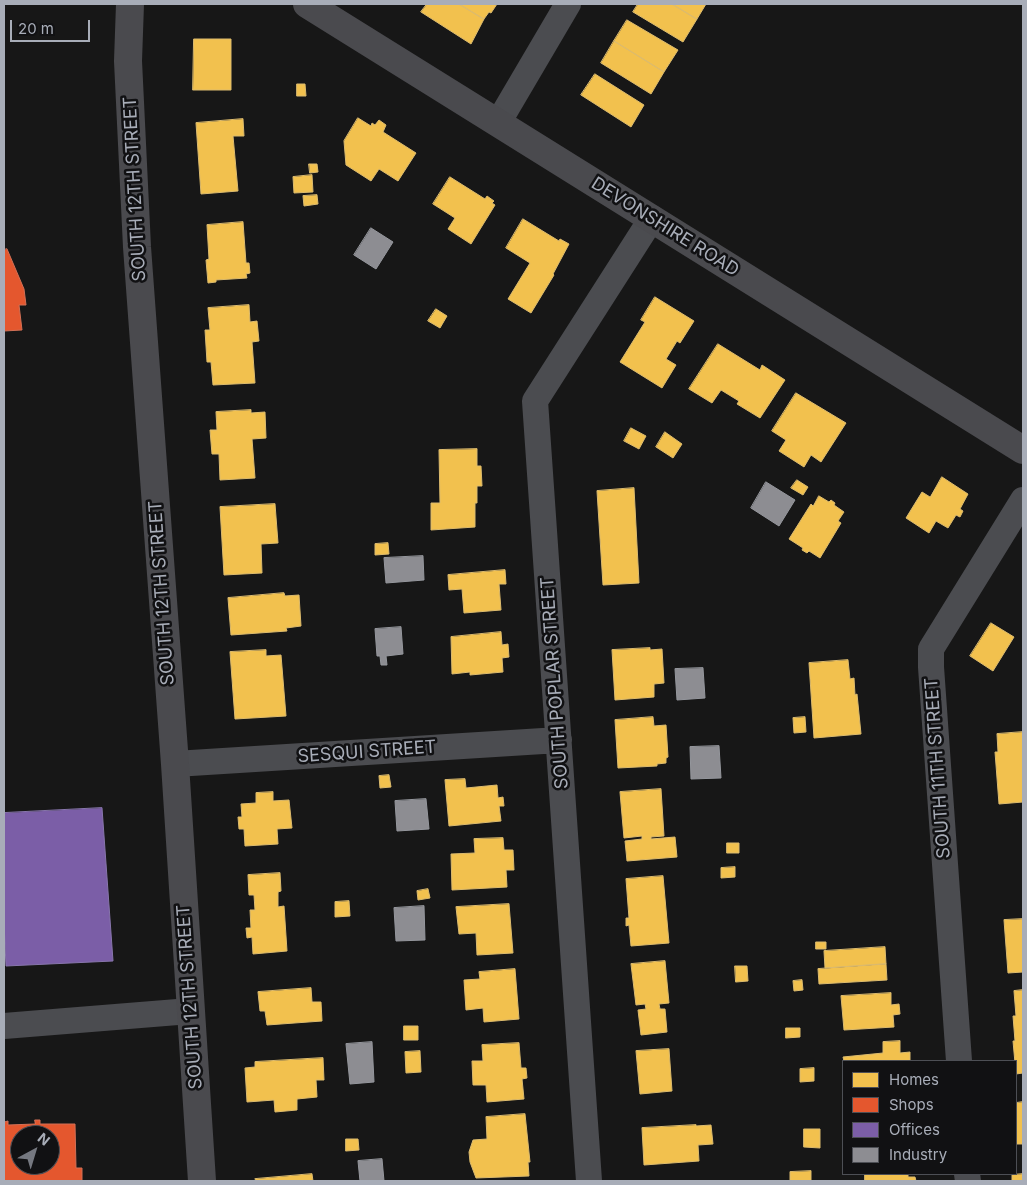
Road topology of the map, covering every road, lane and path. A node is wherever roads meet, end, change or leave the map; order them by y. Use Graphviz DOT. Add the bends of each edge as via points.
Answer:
graph roads {
  1 [pos="130,4"];
  2 [pos="307,4"];
  3 [pos="568,4"];
  4 [pos="498,123"];
  5 [pos="652,218"];
  6 [pos="1023,450"];
  7 [pos="1023,500"];
  8 [pos="559,740"];
  9 [pos="175,764"];
  10 [pos="190,1011"];
  11 [pos="4,1026"];
  12 [pos="959,1060"];
  13 [pos="202,1181"];
  14 [pos="589,1181"];
  1 -- 9 [label="street, SOUTH 12TH STREET" via="128,60 137,248"];
  2 -- 4 [label="street, DEVONSHIRE ROAD"];
  3 -- 4 [label="street"];
  4 -- 5 [label="street, DEVONSHIRE ROAD"];
  5 -- 6 [label="street, DEVONSHIRE ROAD"];
  5 -- 8 [label="street, SOUTH POPLAR STREET" via="535,401"];
  7 -- 12 [label="street, SOUTH 11TH STREET" via="931,648"];
  8 -- 9 [label="street, SESQUI STREET"];
  8 -- 14 [label="street, SOUTH POPLAR STREET"];
  9 -- 10 [label="street, SOUTH 12TH STREET"];
  10 -- 11 [label="street"];
  10 -- 13 [label="street, SOUTH 12TH STREET"];
}
